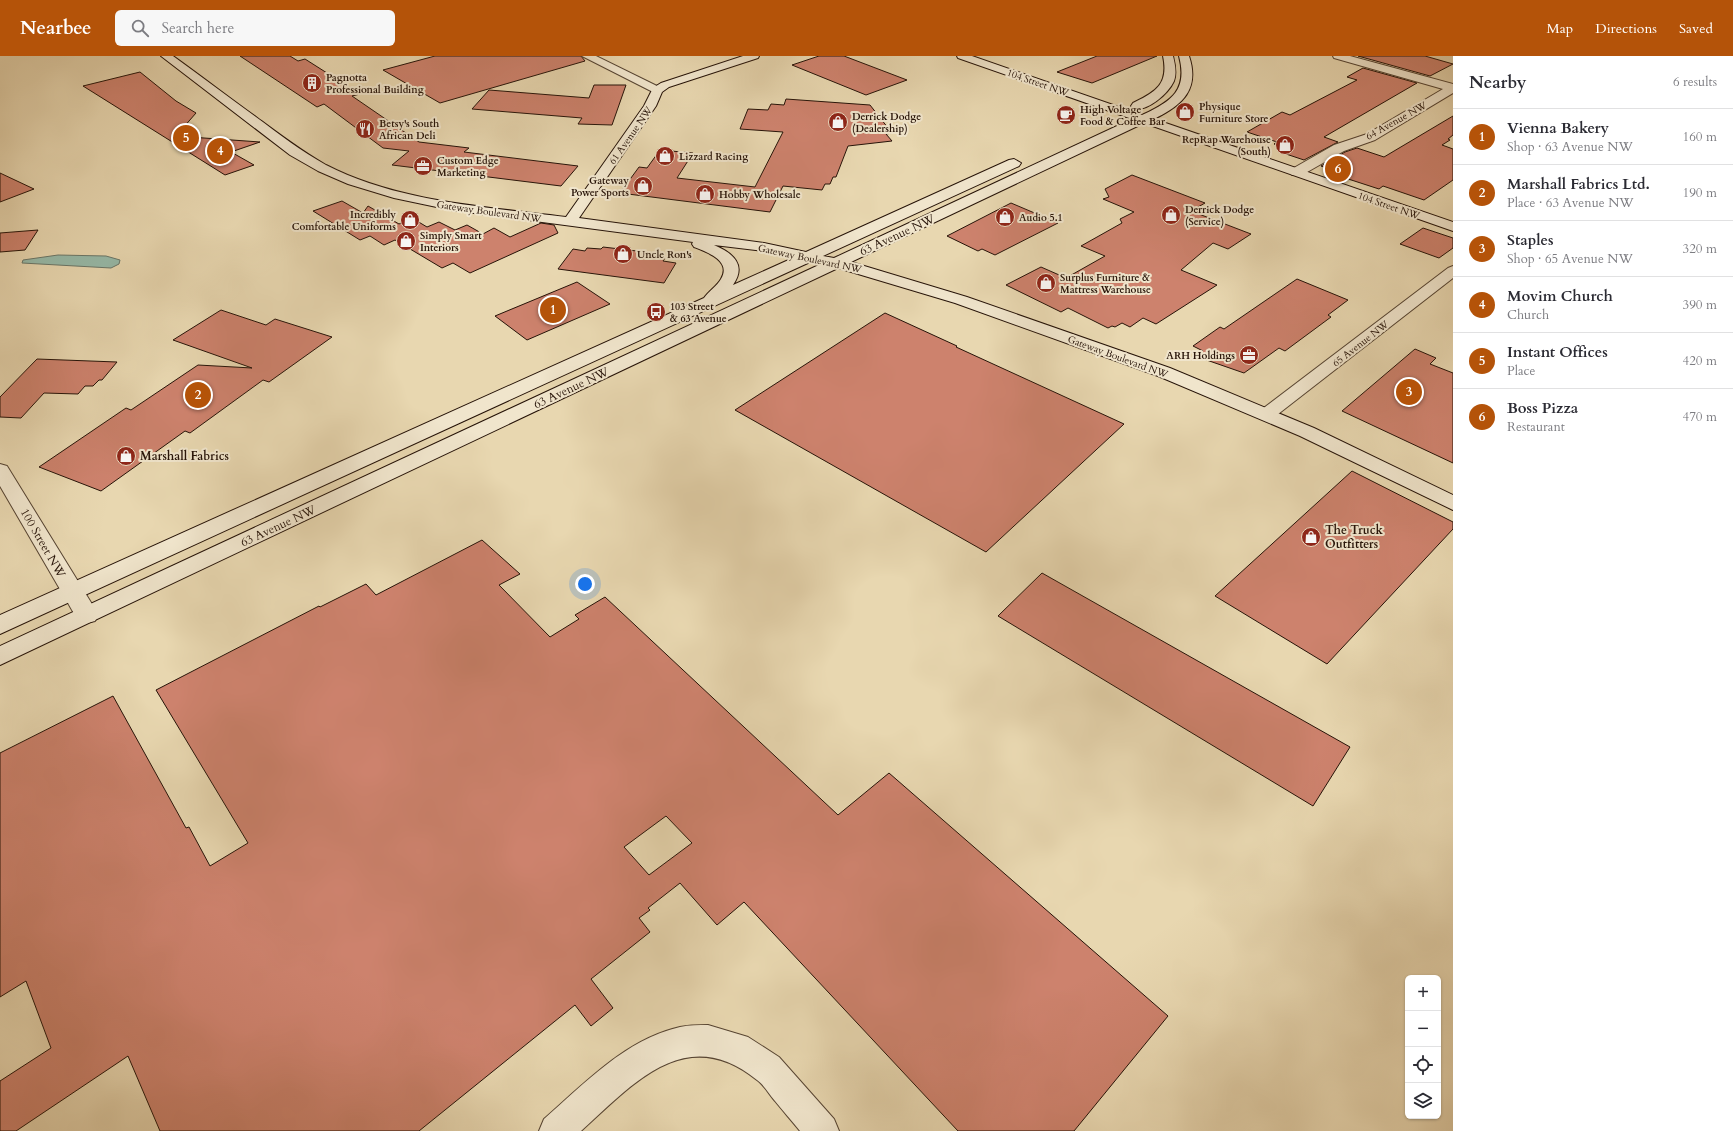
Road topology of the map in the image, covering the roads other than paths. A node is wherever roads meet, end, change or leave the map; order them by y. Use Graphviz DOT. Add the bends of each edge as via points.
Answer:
graph roads {
  1 [pos="166,56"];
  2 [pos="587,56"];
  3 [pos="754,56"];
  4 [pos="962,56"];
  5 [pos="1168,56"];
  6 [pos="1184,56"];
  7 [pos="1338,56"];
  8 [pos="1453,88"];
  9 [pos="657,90"];
  10 [pos="1125,113"];
  11 [pos="1143,119"];
  12 [pos="1110,120"];
  13 [pos="1026,157"];
  14 [pos="1297,172"];
  15 [pos="569,222"];
  16 [pos="1453,227"];
  17 [pos="673,235"];
  18 [pos="811,256"];
  19 [pos="837,262"];
  20 [pos="1453,271"];
  21 [pos="706,303"];
  22 [pos="1267,414"];
  23 [pos="0,470"];
  24 [pos="1453,503"];
  25 [pos="71,593"];
  26 [pos="87,615"];
  27 [pos="0,625"];
  28 [pos="0,656"];
  29 [pos="556,1131"];
  30 [pos="822,1131"];
  1 -- 15 [label="main road, Gateway Boulevard NW" via="295,152 353,181 451,206"];
  2 -- 9 [label="main road"];
  3 -- 9 [label="main road" via="674,81"];
  4 -- 10 [label="main road, 104 Street NW"];
  5 -- 10 [label="main road" via="1171,76 1161,92"];
  6 -- 11 [label="main road, 63 Avenue NW" via="1189,76 1184,91 1168,105"];
  7 -- 8 [label="main road"];
  8 -- 14 [label="main road, 64 Avenue NW" via="1371,137 1339,148"];
  9 -- 15 [label="main road, 61 Avenue NW" via="650,106"];
  10 -- 11 [label="main road, 104 Street NW"];
  10 -- 12 [label="main road"];
  11 -- 14 [label="main road, 104 Street NW"];
  11 -- 19 [label="main road, 63 Avenue NW"];
  13 -- 18 [label="main road, 63 Avenue NW"];
  14 -- 16 [label="main road, 104 Street NW"];
  15 -- 17 [label="main road, Gateway Boulevard NW"];
  17 -- 18 [label="main road, Gateway Boulevard NW"];
  17 -- 21 [label="main road" via="713,249 727,259 731,266 732,273 729,279"];
  18 -- 19 [label="main road, Gateway Boulevard NW"];
  18 -- 21 [label="main road, 63 Avenue NW"];
  19 -- 22 [label="main road, Gateway Boulevard NW" via="949,296 1066,336"];
  19 -- 26 [label="main road, 63 Avenue NW"];
  20 -- 22 [label="main road, 65 Avenue NW"];
  21 -- 25 [label="main road, 63 Avenue NW"];
  22 -- 24 [label="main road, Gateway Boulevard NW"];
  23 -- 25 [label="main road, 100 Street NW" via="38,531"];
  25 -- 26 [label="main road, 100 Street NW"];
  25 -- 27 [label="main road, 63 Avenue NW"];
  26 -- 28 [label="main road, 63 Avenue NW"];
  29 -- 30 [label="main road" via="650,1053 671,1044 694,1039 726,1043 750,1054 770,1070"];
}
